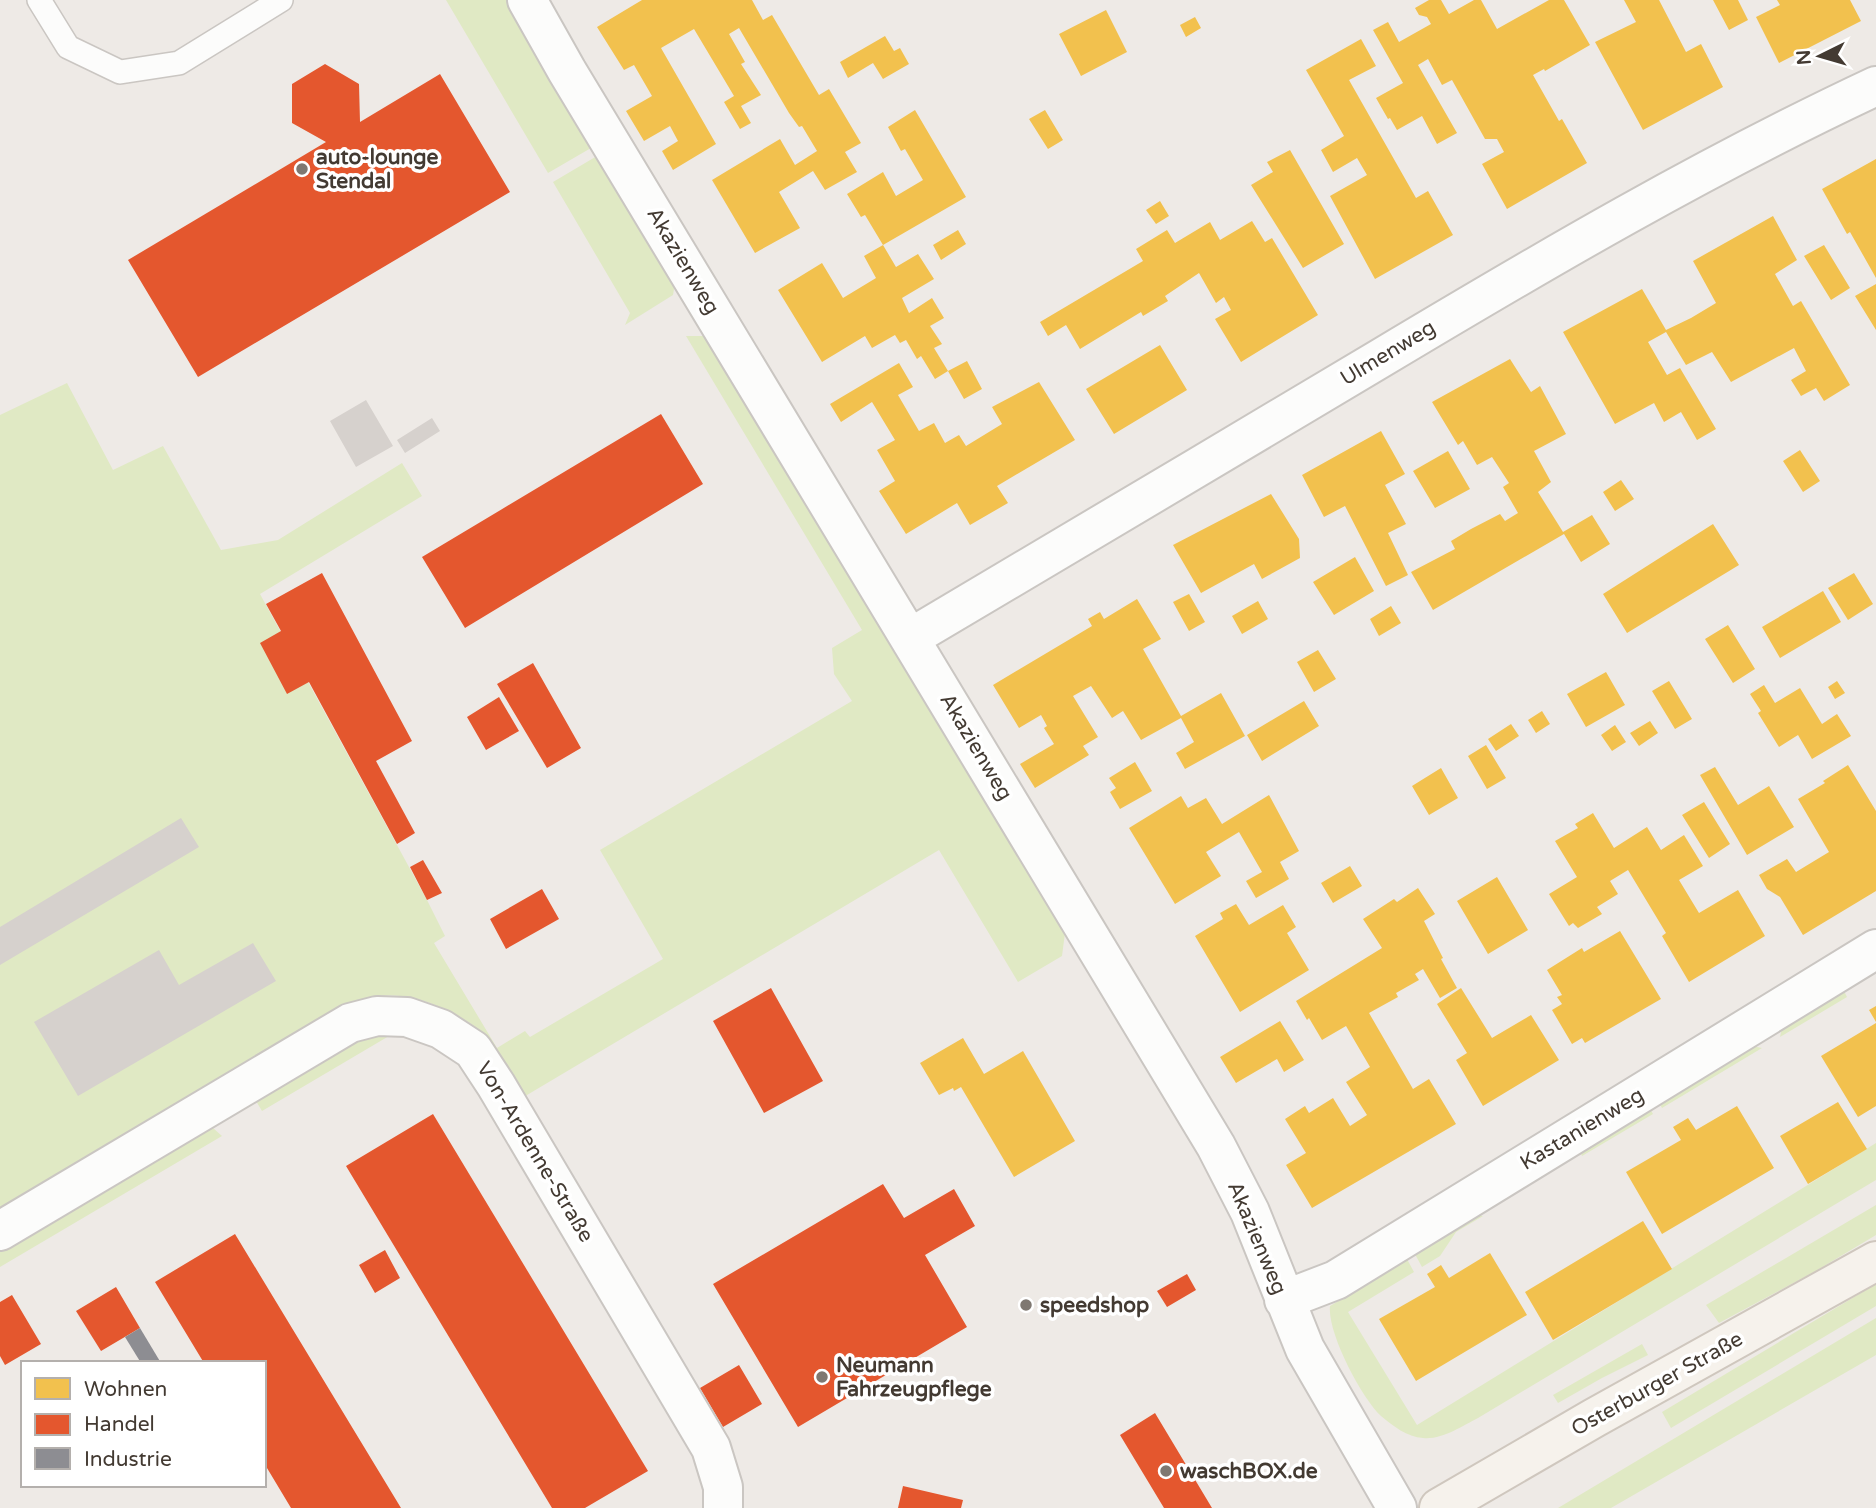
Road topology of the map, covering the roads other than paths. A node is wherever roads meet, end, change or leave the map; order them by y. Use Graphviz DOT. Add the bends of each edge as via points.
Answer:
graph roads {
  1 [pos="40,0"];
  2 [pos="281,0"];
  3 [pos="527,0"];
  4 [pos="1876,86"];
  5 [pos="910,638"];
  6 [pos="1876,949"];
  7 [pos="0,1231"];
  8 [pos="1876,1261"];
  9 [pos="1284,1300"];
  10 [pos="723,1508"];
  11 [pos="1397,1508"];
  12 [pos="1440,1508"];
  1 -- 2 [label="lane" via="68,47 121,72 179,63"];
  3 -- 5 [label="street, Akazienweg"];
  4 -- 5 [label="street, Ulmenweg" via="1671,189"];
  5 -- 9 [label="street, Akazienweg" via="1216,1146 1250,1212"];
  6 -- 9 [label="street, Kastanienweg" via="1346,1274"];
  7 -- 10 [label="street, Von-Ardenne-Straße" via="350,1023 377,1016 407,1017 441,1029 473,1050 496,1084 711,1448 723,1487"];
  8 -- 12 [label="street, Osterburger Straße"];
  9 -- 11 [label="street, Akazienweg" via="1305,1349"];
}
